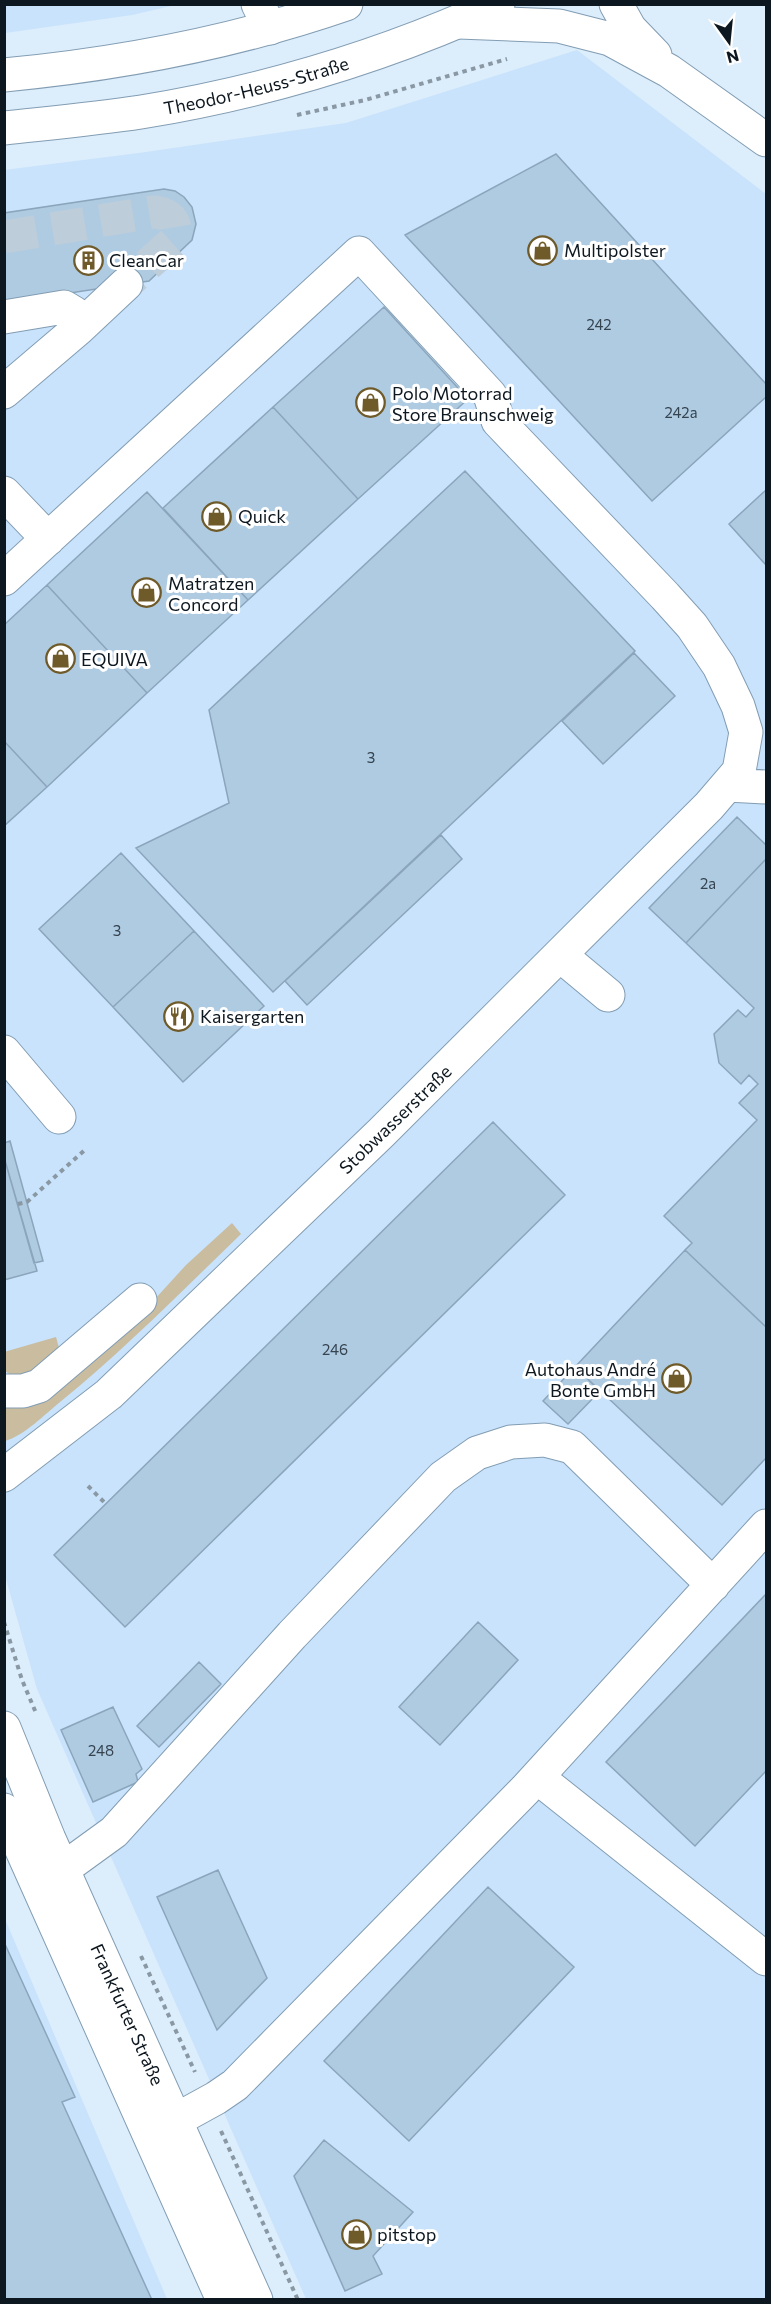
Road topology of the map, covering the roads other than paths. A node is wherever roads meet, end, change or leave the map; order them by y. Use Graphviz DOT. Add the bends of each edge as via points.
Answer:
graph roads {
  1 [pos="346,4"];
  2 [pos="498,4"];
  3 [pos="616,4"];
  4 [pos="264,16"];
  5 [pos="459,22"];
  6 [pos="669,71"];
  7 [pos="4,75"];
  8 [pos="4,128"];
  9 [pos="766,140"];
  10 [pos="126,284"];
  11 [pos="4,318"];
  12 [pos="78,329"];
  13 [pos="4,393"];
  14 [pos="4,493"];
  15 [pos="48,539"];
  16 [pos="4,579"];
  17 [pos="727,785"];
  18 [pos="766,787"];
  19 [pos="560,955"];
  20 [pos="608,995"];
  21 [pos="4,1052"];
  22 [pos="59,1117"];
  23 [pos="140,1300"];
  24 [pos="4,1391"];
  25 [pos="4,1475"];
  26 [pos="766,1526"];
  27 [pos="713,1585"];
  28 [pos="4,1728"];
  29 [pos="537,1777"];
  30 [pos="4,1810"];
  31 [pos="63,1869"];
  32 [pos="766,1959"];
  33 [pos="176,2120"];
  34 [pos="223,2300"];
  35 [pos="256,2300"];
  1 -- 4 [label="main road"];
  2 -- 5 [label="main road, Theodor-Heuss-Straße"];
  3 -- 6 [label="main road" via="630,29"];
  4 -- 7 [label="main road" via="200,45"];
  5 -- 6 [label="main road" via="559,26 610,39"];
  5 -- 8 [label="main road, Theodor-Heuss-Straße" via="356,60 251,90 141,112"];
  6 -- 9 [label="main road"];
  10 -- 12 [label="main road"];
  11 -- 12 [label="main road" via="64,307 74,313"];
  12 -- 13 [label="main road"];
  14 -- 15 [label="main road"];
  15 -- 16 [label="main road"];
  15 -- 17 [label="main road, Stobwasserstraße" via="359,253 490,395 498,421 692,626 719,666 746,732 739,771"];
  17 -- 18 [label="main road"];
  17 -- 19 [label="main road, Stobwasserstraße"];
  19 -- 20 [label="main road"];
  19 -- 25 [label="main road, Stobwasserstraße" via="109,1394"];
  21 -- 22 [label="main road"];
  23 -- 24 [label="main road" via="39,1386"];
  26 -- 27 [label="main road"];
  27 -- 29 [label="main road"];
  27 -- 31 [label="main road" via="572,1447 545,1440 511,1442 477,1453 443,1477 292,1635 114,1832"];
  28 -- 31 [label="main road, Frankfurter Straße"];
  29 -- 32 [label="main road"];
  29 -- 33 [label="main road" via="235,2085"];
  30 -- 34 [label="main road, Frankfurter Straße"];
  31 -- 33 [label="main road, Frankfurter Straße"];
  33 -- 35 [label="main road, Frankfurter Straße"];
}
